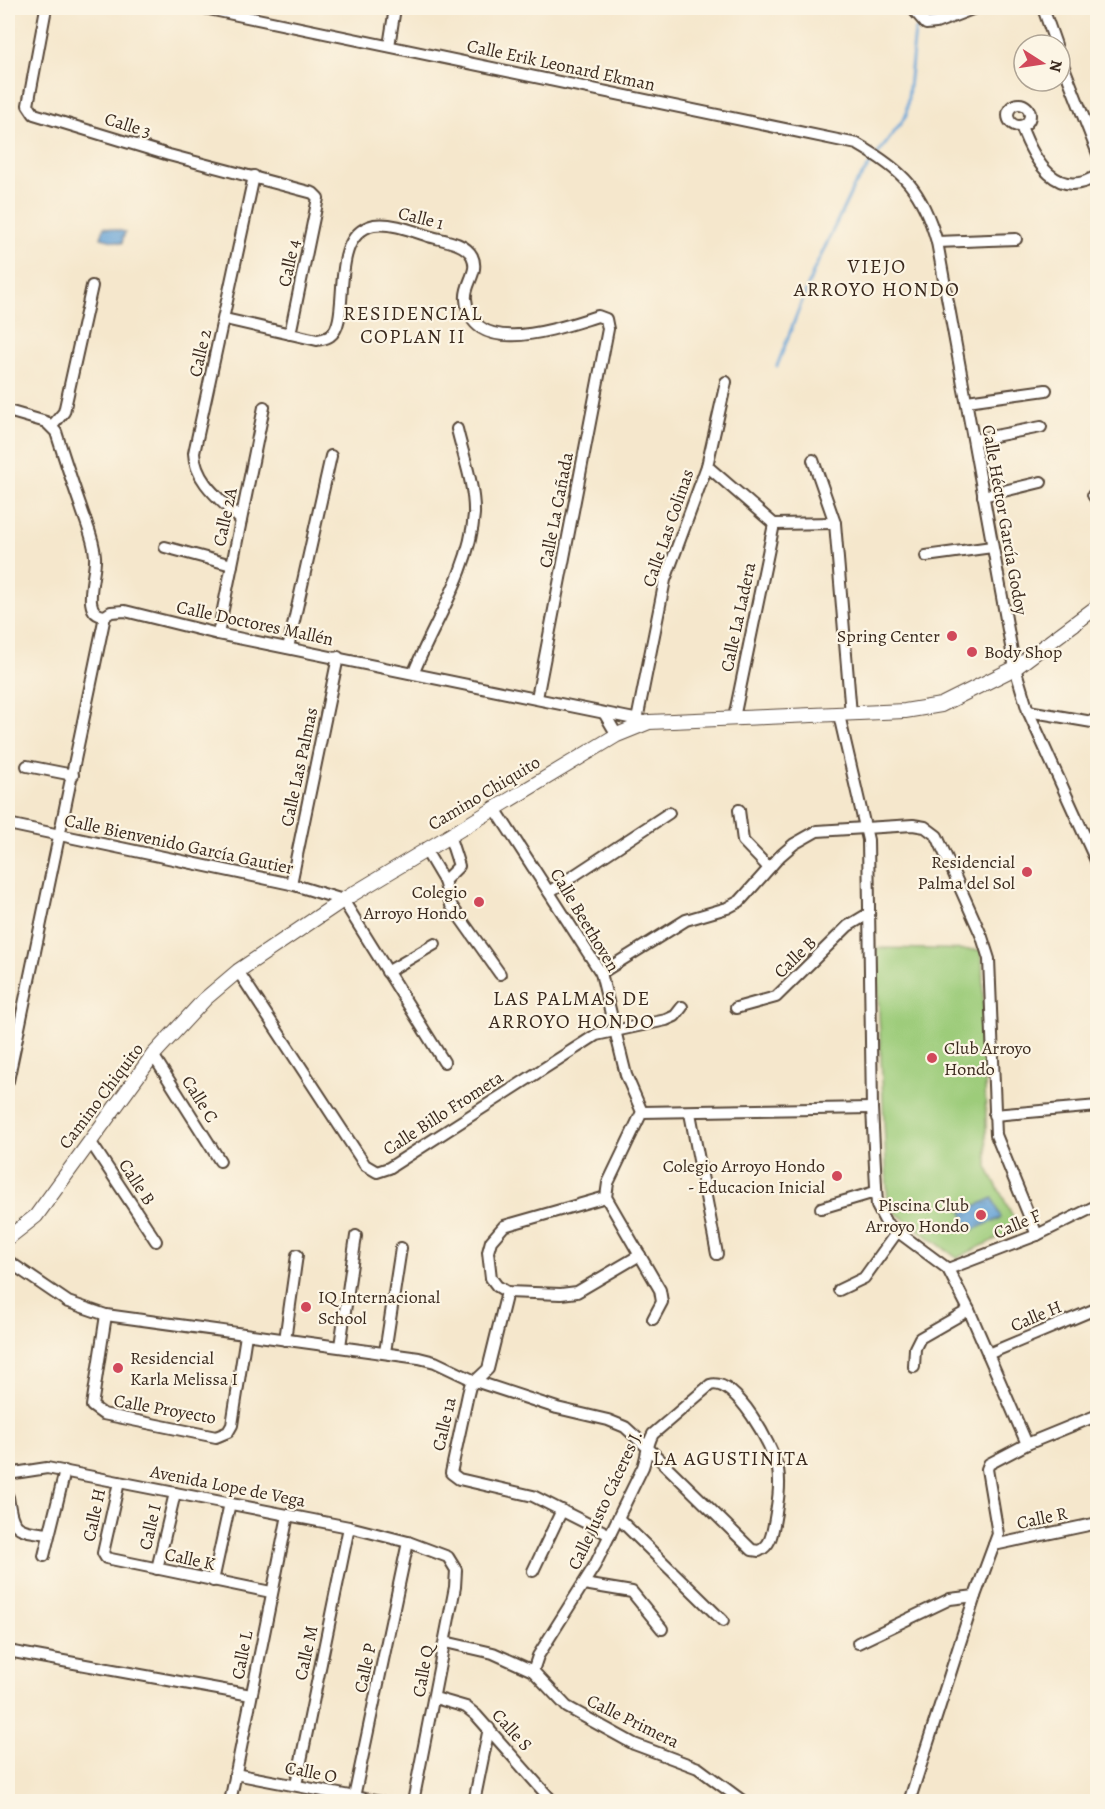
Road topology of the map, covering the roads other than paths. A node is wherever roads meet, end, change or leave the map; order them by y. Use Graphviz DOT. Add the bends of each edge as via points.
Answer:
graph roads {
  1 [pos="46,8"];
  2 [pos="204,8"];
  3 [pos="395,8"];
  4 [pos="930,8"];
  5 [pos="975,8"];
  6 [pos="1043,8"];
  7 [pos="915,10"];
  8 [pos="1052,33"];
  9 [pos="389,46"];
  10 [pos="1072,88"];
  11 [pos="1021,126"];
  12 [pos="1098,154"];
  13 [pos="902,175"];
  14 [pos="1098,176"];
  15 [pos="254,177"];
  16 [pos="318,198"];
  17 [pos="1016,239"];
  18 [pos="937,242"];
  19 [pos="92,286"];
  20 [pos="225,319"];
  21 [pos="608,329"];
  22 [pos="290,334"];
  23 [pos="726,382"];
  24 [pos="1046,390"];
  25 [pos="967,400"];
  26 [pos="264,407"];
  27 [pos="8,411"];
  28 [pos="52,426"];
  29 [pos="1041,427"];
  30 [pos="457,429"];
  31 [pos="974,440"];
  32 [pos="331,456"];
  33 [pos="813,460"];
  34 [pos="707,466"];
  35 [pos="1041,482"];
  36 [pos="983,496"];
  37 [pos="241,520"];
  38 [pos="835,523"];
  39 [pos="774,524"];
  40 [pos="165,547"];
  41 [pos="992,547"];
  42 [pos="926,556"];
  43 [pos="231,565"];
  44 [pos="1098,606"];
  45 [pos="105,616"];
  46 [pos="218,634"];
  47 [pos="288,648"];
  48 [pos="338,657"];
  49 [pos="1014,668"];
  50 [pos="414,672"];
  51 [pos="537,698"];
  52 [pos="1028,711"];
  53 [pos="604,712"];
  54 [pos="845,714"];
  55 [pos="734,718"];
  56 [pos="643,721"];
  57 [pos="1098,723"];
  58 [pos="616,735"];
  59 [pos="27,766"];
  60 [pos="73,775"];
  61 [pos="494,807"];
  62 [pos="739,810"];
  63 [pos="669,813"];
  64 [pos="8,824"];
  65 [pos="866,826"];
  66 [pos="60,835"];
  67 [pos="449,835"];
  68 [pos="425,849"];
  69 [pos="1098,866"];
  70 [pos="769,868"];
  71 [pos="444,881"];
  72 [pos="291,884"];
  73 [pos="549,892"];
  74 [pos="343,900"];
  75 [pos="868,914"];
  76 [pos="435,944"];
  77 [pos="238,970"];
  78 [pos="387,972"];
  79 [pos="601,973"];
  80 [pos="500,974"];
  81 [pos="682,1007"];
  82 [pos="736,1008"];
  83 [pos="614,1031"];
  84 [pos="153,1055"];
  85 [pos="444,1062"];
  86 [pos="8,1081"];
  87 [pos="1098,1106"];
  88 [pos="872,1108"];
  89 [pos="642,1112"];
  90 [pos="690,1113"];
  91 [pos="994,1115"];
  92 [pos="90,1141"];
  93 [pos="220,1161"];
  94 [pos="874,1192"];
  95 [pos="606,1197"];
  96 [pos="1098,1205"];
  97 [pos="821,1208"];
  98 [pos="897,1232"];
  99 [pos="1037,1234"];
  100 [pos="356,1236"];
  101 [pos="8,1238"];
  102 [pos="156,1241"];
  103 [pos="401,1248"];
  104 [pos="717,1254"];
  105 [pos="297,1255"];
  106 [pos="640,1255"];
  107 [pos="8,1261"];
  108 [pos="948,1269"];
  109 [pos="839,1290"];
  110 [pos="507,1292"];
  111 [pos="1098,1308"];
  112 [pos="969,1310"];
  113 [pos="106,1315"];
  114 [pos="653,1319"];
  115 [pos="246,1335"];
  116 [pos="285,1340"];
  117 [pos="340,1347"];
  118 [pos="385,1352"];
  119 [pos="988,1354"];
  120 [pos="914,1367"];
  121 [pos="475,1381"];
  122 [pos="1098,1415"];
  123 [pos="1027,1444"];
  124 [pos="648,1448"];
  125 [pos="65,1471"];
  126 [pos="8,1474"];
  127 [pos="118,1482"];
  128 [pos="175,1492"];
  129 [pos="8,1497"];
  130 [pos="230,1503"];
  131 [pos="562,1510"];
  132 [pos="288,1515"];
  133 [pos="619,1518"];
  134 [pos="1098,1523"];
  135 [pos="349,1527"];
  136 [pos="49,1534"];
  137 [pos="610,1535"];
  138 [pos="408,1542"];
  139 [pos="994,1545"];
  140 [pos="441,1552"];
  141 [pos="44,1556"];
  142 [pos="104,1556"];
  143 [pos="157,1569"];
  144 [pos="533,1571"];
  145 [pos="213,1581"];
  146 [pos="584,1584"];
  147 [pos="271,1593"];
  148 [pos="975,1596"];
  149 [pos="723,1621"];
  150 [pos="662,1629"];
  151 [pos="445,1642"];
  152 [pos="858,1643"];
  153 [pos="8,1651"];
  154 [pos="532,1671"];
  155 [pos="251,1695"];
  156 [pos="435,1698"];
  157 [pos="489,1728"];
  158 [pos="235,1774"];
  159 [pos="296,1785"];
  160 [pos="354,1799"];
  161 [pos="230,1802"];
  162 [pos="381,1802"];
  163 [pos="413,1802"];
  164 [pos="474,1802"];
  165 [pos="553,1802"];
  166 [pos="744,1802"];
  167 [pos="909,1802"];
  1 -- 15 [label="street, Calle 3" via="30,111"];
  2 -- 9 [label="street, Calle Erik Leonard Ekman"];
  3 -- 9 [label="street"];
  4 -- 7 [label="street"];
  5 -- 7 [label="street" via="926,24"];
  6 -- 8 [label="street"];
  9 -- 13 [label="street, Calle Erik Leonard Ekman" via="857,144"];
  10 -- 12 [label="street"];
  11 -- 14 [label="street" via="1036,156 1055,180 1081,185"];
  13 -- 18 [label="street, Calle Héctor García Godoy" via="928,210"];
  15 -- 16 [label="street, Calle 3" via="313,193"];
  15 -- 20 [label="street, Calle 2"];
  16 -- 22 [label="street, Calle 4"];
  17 -- 18 [label="street"];
  18 -- 25 [label="street, Calle Héctor García Godoy"];
  19 -- 28 [label="street" via="64,412"];
  20 -- 22 [label="street, Calle 1"];
  20 -- 37 [label="street, Calle 2" via="194,466 200,478"];
  21 -- 22 [label="street, Calle 1" via="606,319 598,316 546,333 511,336 485,330 467,311 465,295 475,268 472,254 461,245 376,225 362,230 352,243 340,286 340,315 335,331 317,340"];
  21 -- 51 [label="street, Calle La Cañada"];
  23 -- 34 [label="street, Calle Las Colinas"];
  24 -- 25 [label="street"];
  25 -- 31 [label="street, Calle Héctor García Godoy"];
  26 -- 37 [label="street, Calle 2A"];
  27 -- 28 [label="street"];
  28 -- 45 [label="street" via="95,552 91,609"];
  29 -- 31 [label="street"];
  30 -- 50 [label="street" via="474,513 459,569"];
  31 -- 36 [label="street, Calle Héctor García Godoy"];
  32 -- 47 [label="street"];
  33 -- 38 [label="street"];
  34 -- 39 [label="street"];
  34 -- 56 [label="street, Calle Las Colinas" via="665,580"];
  35 -- 36 [label="street"];
  36 -- 41 [label="street, Calle Héctor García Godoy"];
  37 -- 43 [label="street, Calle 2A"];
  38 -- 39 [label="street"];
  38 -- 54 [label="street"];
  39 -- 55 [label="street, Calle La Ladera"];
  40 -- 43 [label="street"];
  41 -- 42 [label="street"];
  41 -- 49 [label="street, Calle Héctor García Godoy"];
  43 -- 46 [label="street, Calle 2A"];
  44 -- 49 [label="main road, Camino Chiquito"];
  45 -- 46 [label="street, Calle Doctores Mallén" via="125,611"];
  45 -- 60 [label="street"];
  46 -- 47 [label="street, Calle Doctores Mallén"];
  47 -- 48 [label="street, Calle Doctores Mallén"];
  48 -- 50 [label="street, Calle Doctores Mallén"];
  48 -- 72 [label="street, Calle Las Palmas"];
  49 -- 52 [label="street, Calle Héctor García Godoy"];
  49 -- 54 [label="main road, Camino Chiquito" via="941,705"];
  50 -- 51 [label="street, Calle Doctores Mallén"];
  51 -- 53 [label="street, Calle Doctores Mallén"];
  52 -- 57 [label="street"];
  52 -- 69 [label="street, Calle Héctor García Godoy"];
  53 -- 56 [label="street, Calle Doctores Mallén"];
  53 -- 58 [label="street"];
  54 -- 55 [label="main road, Camino Chiquito"];
  54 -- 65 [label="street"];
  55 -- 56 [label="main road, Camino Chiquito"];
  56 -- 58 [label="main road, Camino Chiquito"];
  58 -- 61 [label="main road, Camino Chiquito"];
  59 -- 60 [label="street"];
  60 -- 66 [label="street"];
  61 -- 67 [label="main road, Camino Chiquito"];
  61 -- 73 [label="street, Calle Beethoven"];
  62 -- 70 [label="street" via="743,841"];
  63 -- 73 [label="street"];
  64 -- 66 [label="street, Calle Bienvenido García Gautier"];
  65 -- 70 [label="street" via="817,831 794,844"];
  65 -- 75 [label="street"];
  65 -- 91 [label="street" via="913,825 932,830 978,927 991,973"];
  66 -- 72 [label="street, Calle Bienvenido García Gautier"];
  66 -- 86 [label="street"];
  67 -- 68 [label="main road, Camino Chiquito"];
  67 -- 71 [label="street" via="459,866"];
  68 -- 71 [label="street"];
  68 -- 74 [label="main road, Camino Chiquito"];
  70 -- 79 [label="street" via="733,905 686,920"];
  71 -- 80 [label="street" via="452,905"];
  72 -- 74 [label="street, Calle Bienvenido García Gautier"];
  73 -- 79 [label="street, Calle Beethoven"];
  74 -- 77 [label="main road, Camino Chiquito"];
  74 -- 78 [label="street"];
  75 -- 82 [label="street, Calle B" via="848,926 776,997"];
  75 -- 88 [label="street"];
  76 -- 78 [label="street"];
  77 -- 83 [label="street, Calle Billo Frometa" via="365,1165 377,1172 596,1035"];
  77 -- 84 [label="main road, Camino Chiquito"];
  78 -- 85 [label="street"];
  79 -- 83 [label="street, Calle Beethoven"];
  81 -- 83 [label="street, Calle Billo Frometa" via="666,1020"];
  83 -- 89 [label="street, Calle Beethoven" via="626,1075"];
  84 -- 92 [label="main road, Camino Chiquito"];
  84 -- 93 [label="street, Calle C"];
  87 -- 91 [label="street"];
  88 -- 90 [label="street"];
  88 -- 94 [label="street"];
  89 -- 90 [label="street"];
  89 -- 95 [label="street" via="608,1183"];
  90 -- 104 [label="street"];
  91 -- 99 [label="street" via="1000,1151"];
  92 -- 101 [label="main road, Camino Chiquito" via="36,1216"];
  92 -- 102 [label="street, Calle B"];
  94 -- 97 [label="street"];
  94 -- 98 [label="street" via="886,1223"];
  95 -- 106 [label="street"];
  95 -- 110 [label="street" via="510,1223 498,1230 488,1252 488,1272 496,1286"];
  96 -- 99 [label="street, Calle F"];
  98 -- 108 [label="street"];
  98 -- 109 [label="street" via="864,1278"];
  99 -- 108 [label="street, Calle F"];
  100 -- 117 [label="street"];
  103 -- 118 [label="street"];
  105 -- 116 [label="street"];
  106 -- 110 [label="street" via="577,1292"];
  106 -- 114 [label="street" via="662,1294 661,1306"];
  107 -- 113 [label="street" via="68,1302"];
  108 -- 112 [label="street"];
  110 -- 121 [label="street, Calle 1a" via="488,1369"];
  111 -- 119 [label="street, Calle H"];
  112 -- 119 [label="street"];
  112 -- 120 [label="street" via="920,1338"];
  113 -- 115 [label="street"];
  113 -- 115 [label="street, Calle Proyecto" via="92,1406 103,1414 216,1437 228,1432 232,1425"];
  115 -- 116 [label="street"];
  116 -- 117 [label="street"];
  117 -- 118 [label="street"];
  118 -- 121 [label="street" via="435,1362"];
  119 -- 123 [label="street"];
  121 -- 124 [label="street" via="608,1420 630,1431"];
  121 -- 131 [label="street, Calle 1a" via="468,1394 451,1468 453,1476 522,1492"];
  122 -- 123 [label="street"];
  123 -- 139 [label="street" via="989,1464 986,1475 999,1525"];
  124 -- 124 [label="street, Calle Justo Cáceres J." via="653,1434 704,1389 716,1383 729,1389 761,1428 778,1470 779,1490 771,1537 763,1549 752,1550"];
  124 -- 133 [label="street, Calle Justo Cáceres J."];
  125 -- 126 [label="street, Avenida Lope de Vega" via="47,1467"];
  125 -- 127 [label="street, Avenida Lope de Vega"];
  125 -- 136 [label="street"];
  127 -- 128 [label="street, Avenida Lope de Vega"];
  127 -- 142 [label="street, Calle H"];
  128 -- 130 [label="street, Avenida Lope de Vega"];
  128 -- 143 [label="street, Calle I"];
  129 -- 136 [label="street" via="16,1527"];
  130 -- 132 [label="street, Avenida Lope de Vega"];
  130 -- 145 [label="street"];
  131 -- 137 [label="street, Calle 1a"];
  131 -- 144 [label="street"];
  132 -- 135 [label="street, Avenida Lope de Vega"];
  132 -- 147 [label="street, Calle L"];
  133 -- 137 [label="street, Calle Justo Cáceres J."];
  133 -- 149 [label="street"];
  134 -- 139 [label="street, Calle R"];
  135 -- 138 [label="street, Avenida Lope de Vega"];
  135 -- 159 [label="street, Calle M"];
  136 -- 141 [label="street"];
  137 -- 146 [label="street, Calle Justo Cáceres J."];
  138 -- 140 [label="street, Avenida Lope de Vega"];
  138 -- 160 [label="street, Calle P"];
  139 -- 148 [label="street"];
  140 -- 151 [label="street, Calle Q" via="456,1570"];
  142 -- 143 [label="street, Calle K"];
  143 -- 145 [label="street, Calle K"];
  145 -- 147 [label="street, Calle K"];
  146 -- 150 [label="street" via="633,1592"];
  146 -- 154 [label="street, Calle Justo Cáceres J."];
  147 -- 155 [label="street, Calle L"];
  148 -- 152 [label="street" via="950,1599"];
  148 -- 167 [label="street"];
  151 -- 154 [label="street, Calle Primera" via="493,1653"];
  151 -- 156 [label="street, Calle Q"];
  153 -- 155 [label="street"];
  154 -- 166 [label="street, Calle Primera" via="567,1707 634,1744 698,1768"];
  155 -- 158 [label="street, Calle L"];
  156 -- 157 [label="street, Calle S" via="466,1707"];
  156 -- 163 [label="street, Calle Q"];
  157 -- 164 [label="street"];
  157 -- 165 [label="street, Calle S"];
  158 -- 159 [label="street, Calle O"];
  158 -- 161 [label="street, Calle L"];
  159 -- 160 [label="street, Calle O"];
  160 -- 162 [label="street, Calle O"];
}
